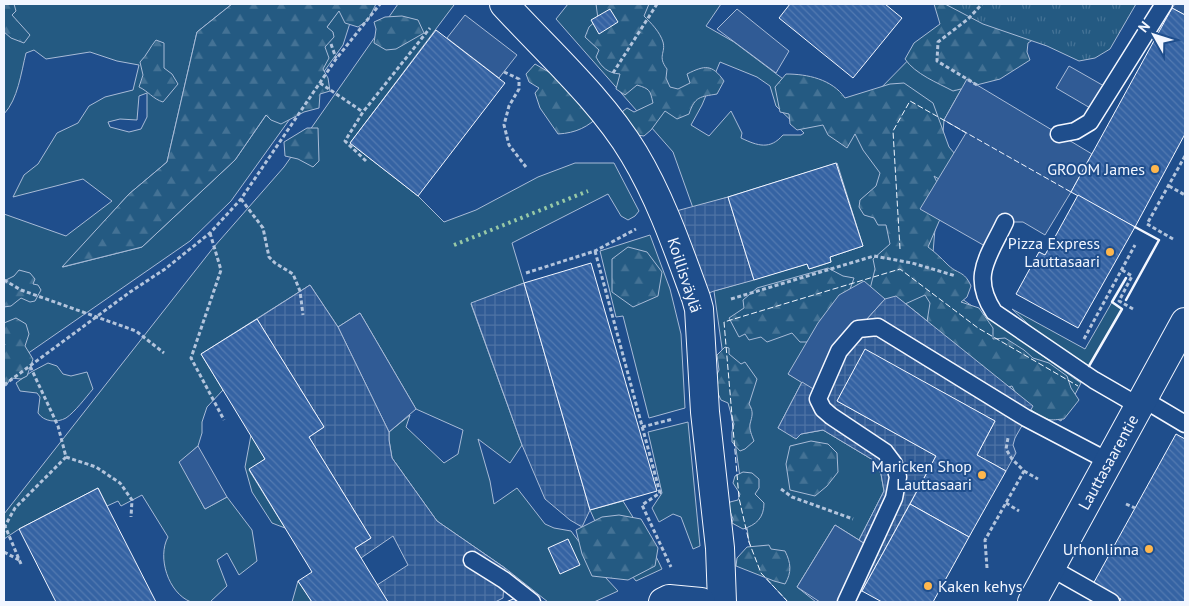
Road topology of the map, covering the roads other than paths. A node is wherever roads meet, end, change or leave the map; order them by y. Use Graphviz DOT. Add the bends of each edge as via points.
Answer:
graph roads {
  1 [pos="504,4"];
  2 [pos="1164,4"];
  3 [pos="1059,134"];
  4 [pos="1005,222"];
  5 [pos="1185,322"];
  6 [pos="1141,402"];
  7 [pos="1185,424"];
  8 [pos="1108,462"];
  9 [pos="472,560"];
  10 [pos="1051,568"];
  11 [pos="532,602"];
  12 [pos="663,602"];
  13 [pos="701,602"];
  14 [pos="722,602"];
  15 [pos="846,602"];
  16 [pos="1032,602"];
  17 [pos="1110,602"];
  1 -- 14 [label="street, Koillisväylä" via="596,102 634,154 665,214 699,309"];
  2 -- 3 [label="lane" via="1090,122 1076,131"];
  4 -- 6 [label="lane" via="984,267 982,283 986,300 994,312 1094,380"];
  5 -- 6 [label="street, Lauttasaarentie"];
  6 -- 7 [label="lane"];
  6 -- 8 [label="street, Lauttasaarentie"];
  8 -- 10 [label="street, Lauttasaarentie"];
  8 -- 15 [label="lane" via="1019,413 878,327 858,329 839,351 818,399 823,409 886,452 898,477 894,498"];
  9 -- 11 [label="lane"];
  10 -- 16 [label="street, Lauttasaarentie"];
  10 -- 17 [label="lane"];
  12 -- 13 [label="street" via="669,599"];
}
